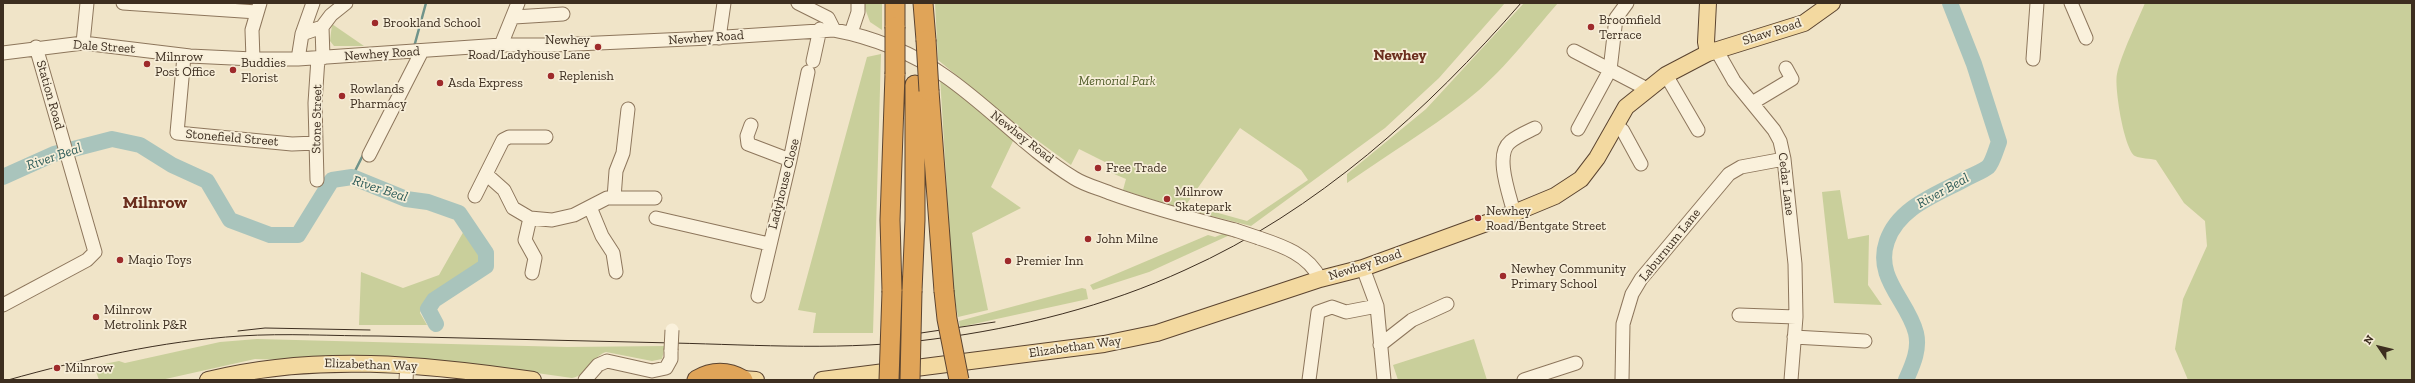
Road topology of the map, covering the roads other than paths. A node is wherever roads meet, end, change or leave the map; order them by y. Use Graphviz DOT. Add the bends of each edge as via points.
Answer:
graph roads {
  1 [pos="87,3"];
  2 [pos="123,3"];
  3 [pos="313,3"];
  4 [pos="346,3"];
  5 [pos="518,3"];
  6 [pos="724,3"];
  7 [pos="798,3"];
  8 [pos="858,3"];
  9 [pos="895,3"];
  10 [pos="915,3"];
  11 [pos="923,3"];
  12 [pos="1627,3"];
  13 [pos="1708,3"];
  14 [pos="2037,3"];
  15 [pos="2071,3"];
  16 [pos="1830,4"];
  17 [pos="184,5"];
  18 [pos="258,7"];
  19 [pos="563,14"];
  20 [pos="514,17"];
  21 [pos="322,27"];
  22 [pos="820,29"];
  23 [pos="834,30"];
  24 [pos="851,33"];
  25 [pos="302,34"];
  26 [pos="719,38"];
  27 [pos="921,38"];
  28 [pos="2086,38"];
  29 [pos="82,43"];
  30 [pos="501,45"];
  31 [pos="36,47"];
  32 [pos="417,51"];
  33 [pos="1574,51"];
  34 [pos="1713,52"];
  35 [pos="3,53"];
  36 [pos="184,56"];
  37 [pos="321,58"];
  38 [pos="253,59"];
  39 [pos="298,59"];
  40 [pos="2033,59"];
  41 [pos="1786,68"];
  42 [pos="1610,70"];
  43 [pos="1666,75"];
  44 [pos="922,88"];
  45 [pos="1647,89"];
  46 [pos="1752,103"];
  47 [pos="628,109"];
  48 [pos="1615,124"];
  49 [pos="751,125"];
  50 [pos="1535,128"];
  51 [pos="1578,129"];
  52 [pos="1698,130"];
  53 [pos="546,137"];
  54 [pos="316,143"];
  55 [pos="369,155"];
  56 [pos="1784,159"];
  57 [pos="790,160"];
  58 [pos="1641,164"];
  59 [pos="486,174"];
  60 [pos="317,180"];
  61 [pos="475,196"];
  62 [pos="614,198"];
  63 [pos="655,198"];
  64 [pos="590,207"];
  65 [pos="1514,213"];
  66 [pos="530,218"];
  67 [pos="656,218"];
  68 [pos="769,244"];
  69 [pos="1363,268"];
  70 [pos="616,272"];
  71 [pos="532,273"];
  72 [pos="1320,279"];
  73 [pos="758,296"];
  74 [pos="1447,304"];
  75 [pos="3,305"];
  76 [pos="1377,306"];
  77 [pos="1739,315"];
  78 [pos="1796,317"];
  79 [pos="672,330"];
  80 [pos="1794,337"];
  81 [pos="1865,341"];
  82 [pos="1380,345"];
  83 [pos="1576,363"];
  84 [pos="406,372"];
  85 [pos="596,374"];
  86 [pos="208,380"];
  87 [pos="534,380"];
  88 [pos="585,380"];
  89 [pos="697,380"];
  90 [pos="747,380"];
  91 [pos="822,380"];
  92 [pos="889,380"];
  93 [pos="910,380"];
  94 [pos="959,380"];
  95 [pos="1309,380"];
  96 [pos="1384,380"];
  97 [pos="1524,380"];
  98 [pos="1622,380"];
  99 [pos="1791,380"];
  1 -- 29 [label="street"];
  2 -- 17 [label="street"];
  3 -- 25 [label="street"];
  4 -- 21 [label="street"];
  5 -- 20 [label="street"];
  6 -- 26 [label="street"];
  7 -- 23 [label="street" via="828,18"];
  8 -- 24 [label="street" via="858,12"];
  9 -- 92 [label="highway, bridge"];
  10 -- 27 [label="highway"];
  11 -- 27 [label="highway"];
  12 -- 42 [label="street" via="1616,18"];
  13 -- 34 [label="main road" via="1706,42"];
  14 -- 40 [label="street"];
  15 -- 28 [label="street"];
  16 -- 34 [label="main road, Shaw Road" via="1804,23"];
  17 -- 18 [label="street"];
  18 -- 38 [label="street" via="252,30"];
  19 -- 20 [label="street"];
  20 -- 30 [label="street"];
  21 -- 25 [label="street"];
  21 -- 37 [label="street, Stone Street"];
  22 -- 23 [label="street, Newhey Road"];
  22 -- 26 [label="street, Newhey Road"];
  22 -- 57 [label="street, Ladyhouse Close"];
  23 -- 24 [label="street, Newhey Road"];
  24 -- 72 [label="street, Newhey Road, bridge" via="918,60 941,73 1018,136 1080,182 1139,203 1283,246 1312,266"];
  25 -- 39 [label="street"];
  26 -- 30 [label="street, Newhey Road"];
  27 -- 44 [label="highway"];
  29 -- 31 [label="street, Dale Street"];
  29 -- 36 [label="street, Dale Street"];
  30 -- 32 [label="street, Newhey Road"];
  31 -- 35 [label="street, Dale Street"];
  31 -- 75 [label="street, Station Road" via="95,252 91,257"];
  32 -- 37 [label="street, Newhey Road"];
  32 -- 55 [label="street"];
  33 -- 42 [label="street"];
  34 -- 43 [label="main road, Newhey Road"];
  34 -- 46 [label="street, Cedar Lane"];
  36 -- 38 [label="street, Dale Street"];
  36 -- 54 [label="street, Stonefield Street" via="178,133 292,144"];
  37 -- 39 [label="street, Newhey Road"];
  37 -- 54 [label="street, Stone Street" via="315,103"];
  38 -- 39 [label="street, Newhey Road"];
  41 -- 46 [label="street" via="1792,79"];
  42 -- 45 [label="street"];
  42 -- 51 [label="street"];
  43 -- 45 [label="main road, Newhey Road"];
  43 -- 52 [label="street"];
  44 -- 93 [label="highway, bridge"];
  44 -- 94 [label="highway, bridge" via="947,319"];
  45 -- 48 [label="main road, Newhey Road" via="1626,107"];
  46 -- 56 [label="street, Cedar Lane" via="1777,136"];
  47 -- 62 [label="street" via="623,153 616,171"];
  48 -- 58 [label="street" via="1622,131"];
  48 -- 65 [label="main road, Newhey Road" via="1597,158 1581,179 1554,196"];
  49 -- 57 [label="street" via="748,144"];
  50 -- 65 [label="street" via="1509,142 1503,152 1502,166"];
  53 -- 59 [label="street" via="509,137 503,140"];
  54 -- 60 [label="street, Stone Street"];
  56 -- 78 [label="street, Cedar Lane" via="1795,264"];
  56 -- 98 [label="street, Laburnum Lane" via="1741,167 1729,174 1642,279 1626,310 1623,324"];
  57 -- 68 [label="street, Ladyhouse Close"];
  59 -- 61 [label="street"];
  59 -- 66 [label="street" via="504,190 513,208"];
  62 -- 63 [label="street"];
  62 -- 64 [label="street" via="607,198"];
  64 -- 66 [label="street" via="574,215 552,220"];
  64 -- 70 [label="street" via="602,236 614,253"];
  65 -- 69 [label="main road, Newhey Road"];
  66 -- 71 [label="street" via="525,240 535,258"];
  67 -- 68 [label="street"];
  68 -- 73 [label="street, Ladyhouse Close"];
  69 -- 72 [label="main road, Newhey Road"];
  69 -- 76 [label="street"];
  72 -- 91 [label="main road, Elizabethan Way" via="1157,333 1104,344"];
  74 -- 82 [label="street" via="1412,320"];
  76 -- 82 [label="street"];
  76 -- 95 [label="street" via="1346,312 1332,307 1318,312"];
  77 -- 78 [label="street"];
  78 -- 80 [label="street, Cedar Lane"];
  79 -- 85 [label="street, bridge" via="671,359 666,368 652,371 608,361"];
  80 -- 81 [label="street"];
  80 -- 99 [label="street, Cedar Lane"];
  82 -- 96 [label="street"];
  83 -- 97 [label="street"];
  84 -- 86 [label="main road, Elizabethan Way" via="317,363"];
  84 -- 87 [label="main road, Elizabethan Way"];
  85 -- 88 [label="street"];
  89 -- 90 [label="highway" via="708,374 720,373"];
}
